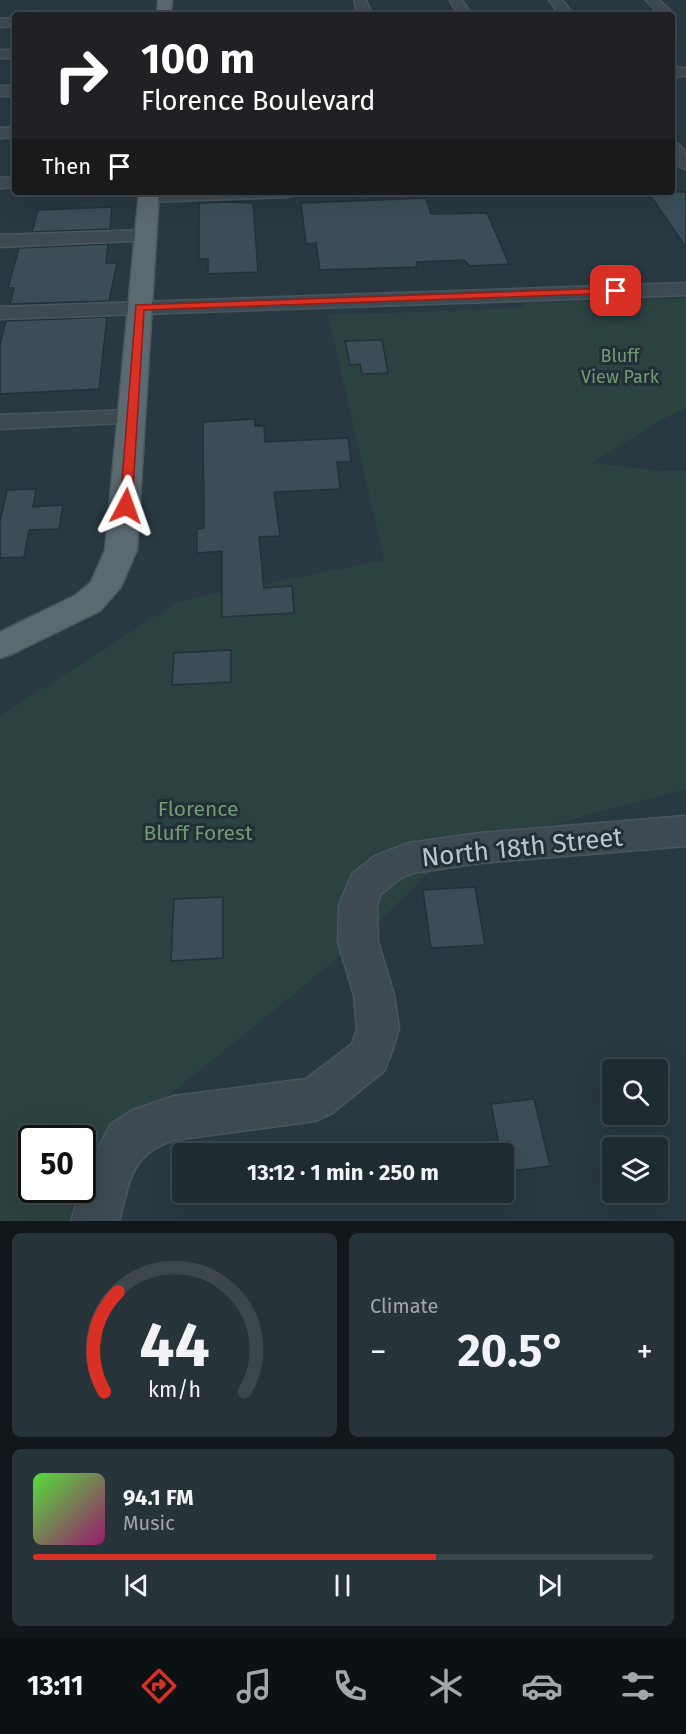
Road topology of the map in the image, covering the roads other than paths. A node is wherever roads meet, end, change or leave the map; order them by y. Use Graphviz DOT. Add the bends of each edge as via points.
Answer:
graph roads {
  1 [pos="555,0"];
  2 [pos="652,0"];
  3 [pos="565,12"];
  4 [pos="665,12"];
  5 [pos="675,151"];
  6 [pos="686,164"];
  7 [pos="149,195"];
  8 [pos="145,236"];
  9 [pos="0,241"];
  10 [pos="686,289"];
  11 [pos="139,308"];
  12 [pos="0,313"];
  13 [pos="132,417"];
  14 [pos="0,422"];
  15 [pos="0,646"];
  16 [pos="686,831"];
  17 [pos="95,1221"];
  1 -- 3 [label="street"];
  2 -- 4 [label="street"];
  5 -- 6 [label="street"];
  7 -- 8 [label="main road"];
  8 -- 9 [label="street"];
  8 -- 11 [label="main road"];
  10 -- 11 [label="street"];
  11 -- 12 [label="street"];
  11 -- 13 [label="main road"];
  13 -- 14 [label="street"];
  13 -- 15 [label="main road" via="121,550 105,587 88,603"];
  16 -- 17 [label="street, North 18th Street" via="480,848 409,858 388,867 365,885 358,905 358,942 374,995 378,1029 369,1057 315,1099 174,1118 149,1126 127,1140 113,1163"];
}
